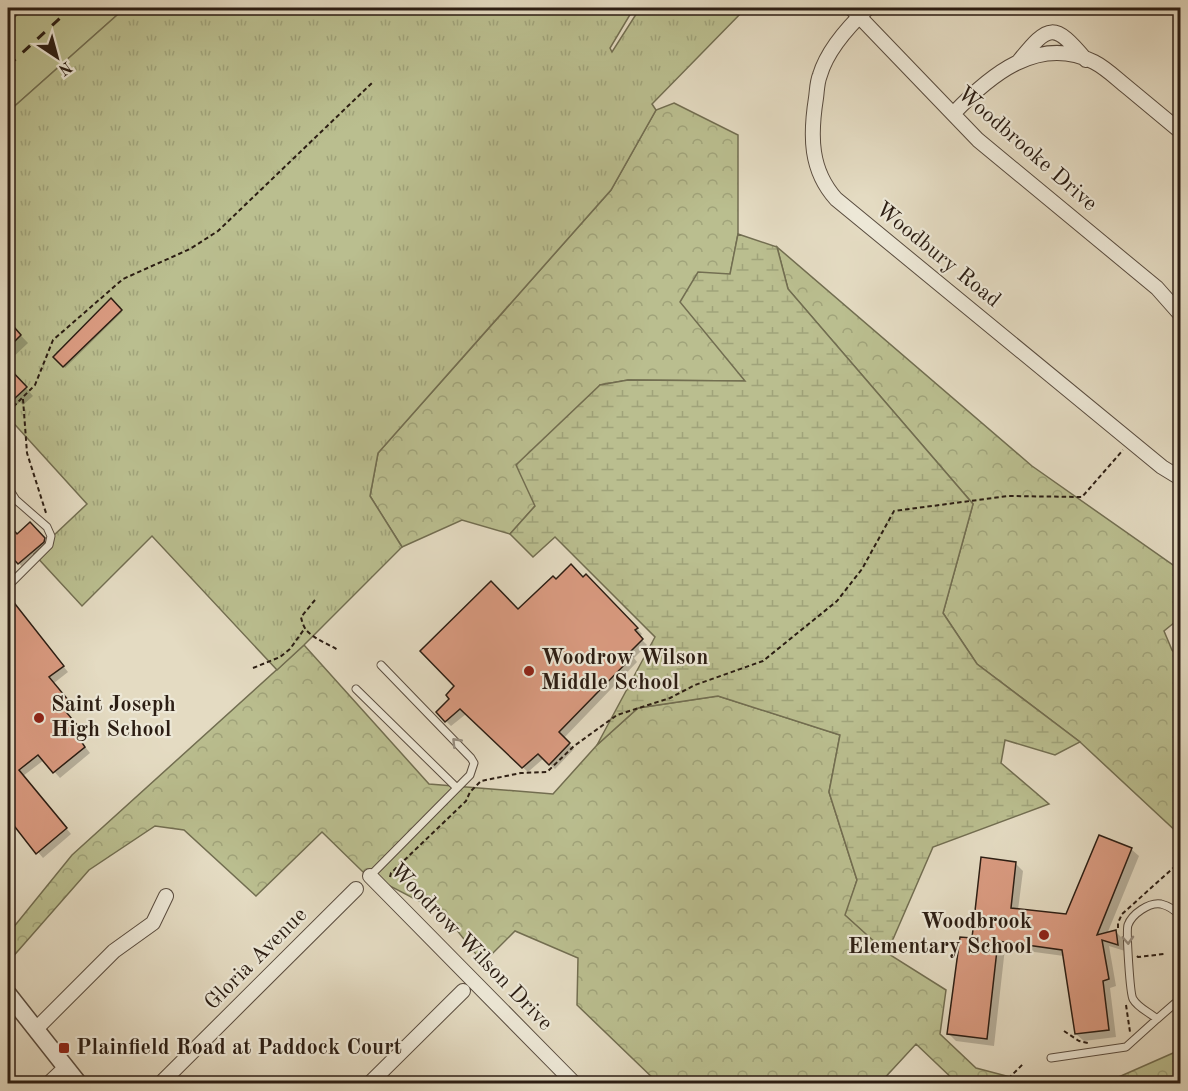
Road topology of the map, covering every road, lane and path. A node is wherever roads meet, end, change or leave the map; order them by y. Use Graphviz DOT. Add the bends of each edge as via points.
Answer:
graph roads {
  1 [pos="859,10"];
  2 [pos="1086,60"];
  3 [pos="1018,61"];
  4 [pos="375,81"];
  5 [pos="953,114"];
  6 [pos="1180,131"];
  7 [pos="1180,314"];
  8 [pos="23,398"];
  9 [pos="8,412"];
  10 [pos="1130,441"];
  11 [pos="1180,478"];
  12 [pos="8,487"];
  13 [pos="46,515"];
  14 [pos="11,583"];
  15 [pos="315,600"];
  16 [pos="305,628"];
  17 [pos="338,650"];
  18 [pos="381,665"];
  19 [pos="253,668"];
  20 [pos="356,689"];
  21 [pos="457,788"];
  22 [pos="369,876"];
  23 [pos="380,886"];
  24 [pos="356,889"];
  25 [pos="166,896"];
  26 [pos="1180,916"];
  27 [pos="1128,948"];
  28 [pos="1164,954"];
  29 [pos="463,991"];
  30 [pos="8,994"];
  31 [pos="1180,999"];
  32 [pos="1157,1019"];
  33 [pos="36,1029"];
  34 [pos="1051,1058"];
  35 [pos="1024,1063"];
  36 [pos="66,1067"];
  37 [pos="48,1083"];
  38 [pos="79,1083"];
  39 [pos="160,1083"];
  40 [pos="369,1083"];
  41 [pos="575,1083"];
  42 [pos="1003,1083"];
  1 -- 5 [label="street, Woodbrooke Drive"];
  1 -- 10 [label="street, Woodbury Road" via="832,49 820,75 812,134 814,154 827,188 836,200"];
  2 -- 3 [label="street" via="1049,54"];
  2 -- 3 [label="street" via="1064,37 1051,32 1038,38"];
  2 -- 6 [label="street" via="1110,73"];
  3 -- 5 [label="street" via="974,91"];
  4 -- 8 [label="path" via="218,231 190,249 123,279 53,339 35,386"];
  5 -- 7 [label="street, Woodbrooke Drive" via="978,140 1157,288"];
  8 -- 9 [label="path"];
  8 -- 13 [label="path" via="27,453"];
  10 -- 11 [label="street, Woodbury Road"];
  10 -- 23 [label="path" via="1083,497 1008,496 894,511 862,569 837,601 763,662 617,715 574,746 547,772 481,781 466,801"];
  12 -- 14 [label="lane" via="51,536 49,545"];
  15 -- 16 [label="path" via="301,618"];
  16 -- 17 [label="path"];
  16 -- 19 [label="path" via="280,657"];
  21 -- 18 [label="lane, Woodrow Wilson Drive, one-way" via="470,775 474,763 471,758"];
  20 -- 21 [label="lane"];
  21 -- 22 [label="lane, Woodrow Wilson Drive"];
  22 -- 23 [label="street, Woodrow Wilson Drive"];
  23 -- 41 [label="street, Woodrow Wilson Drive"];
  24 -- 39 [label="street, Gloria Avenue"];
  25 -- 33 [label="street" via="153,923 114,951"];
  26 -- 27 [label="lane, one-way" via="1159,903 1146,907 1134,915 1127,927"];
  27 -- 28 [label="path" via="1138,957"];
  27 -- 32 [label="lane" via="1131,996"];
  29 -- 40 [label="street"];
  30 -- 33 [label="street"];
  31 -- 32 [label="lane"];
  32 -- 34 [label="lane" via="1126,1047"];
  33 -- 36 [label="street"];
  35 -- 42 [label="path"];
  36 -- 37 [label="street"];
  36 -- 38 [label="street"];
}
